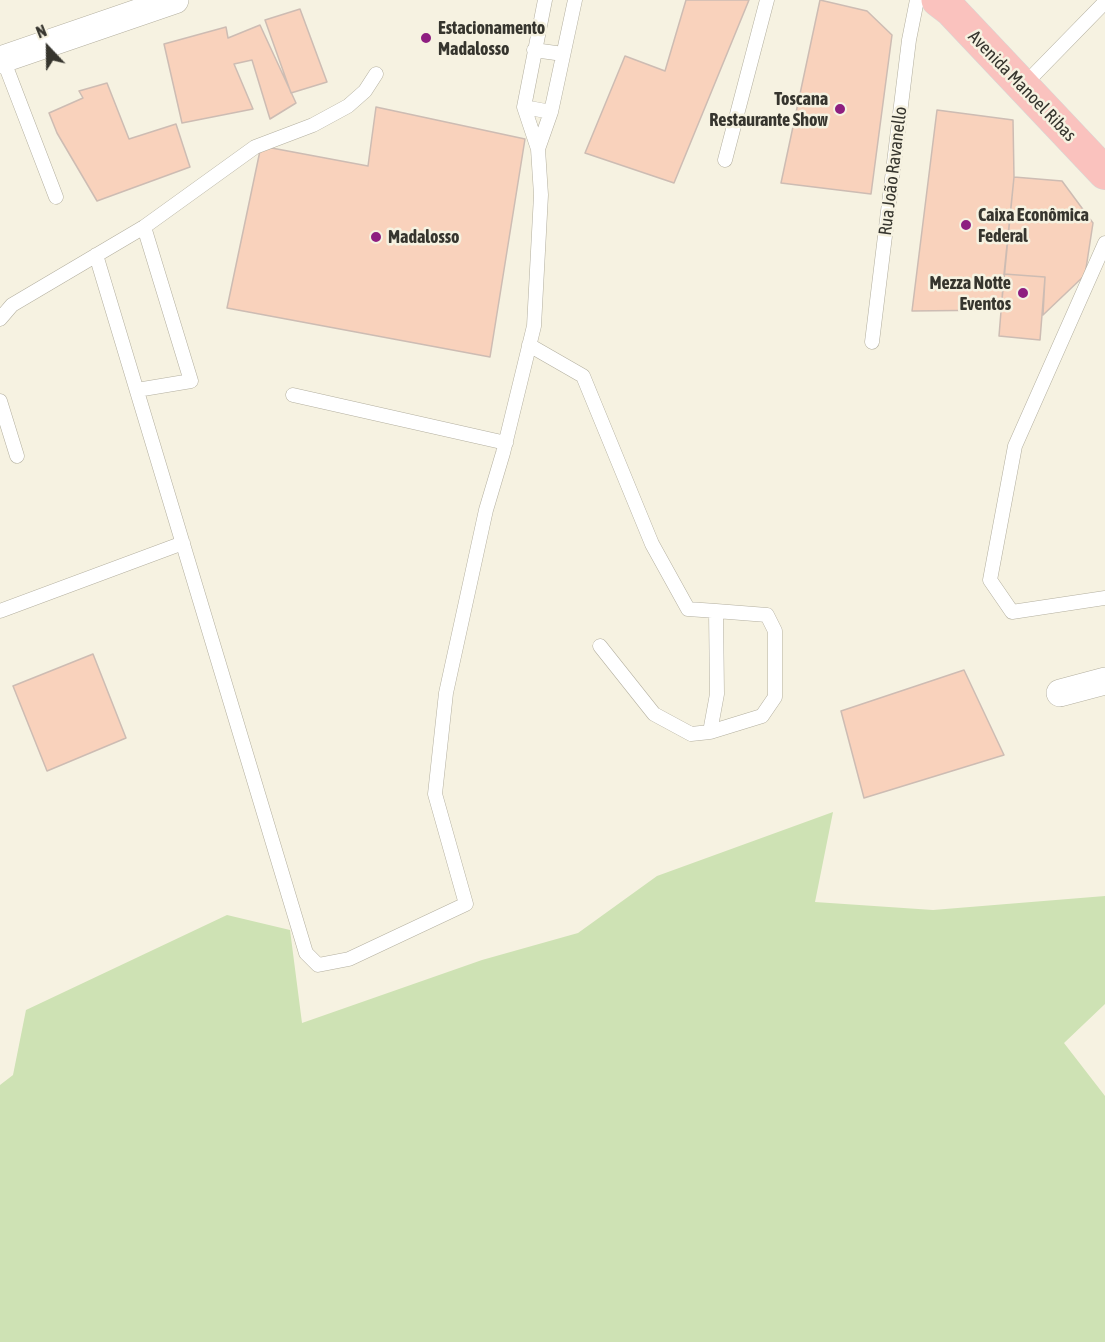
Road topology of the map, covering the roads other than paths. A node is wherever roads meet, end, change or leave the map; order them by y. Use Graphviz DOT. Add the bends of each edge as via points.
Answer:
graph roads {
  1 [pos="175,0"];
  2 [pos="545,0"];
  3 [pos="575,0"];
  4 [pos="767,0"];
  5 [pos="917,0"];
  6 [pos="1105,2"];
  7 [pos="950,3"];
  8 [pos="126,8"];
  9 [pos="534,50"];
  10 [pos="563,54"];
  11 [pos="1,59"];
  12 [pos="376,74"];
  13 [pos="1023,86"];
  14 [pos="524,107"];
  15 [pos="551,112"];
  16 [pos="538,149"];
  17 [pos="724,160"];
  18 [pos="1105,173"];
  19 [pos="56,197"];
  20 [pos="144,227"];
  21 [pos="1105,243"];
  22 [pos="96,255"];
  23 [pos="0,319"];
  24 [pos="872,342"];
  25 [pos="529,345"];
  26 [pos="136,390"];
  27 [pos="293,395"];
  28 [pos="0,401"];
  29 [pos="506,443"];
  30 [pos="17,456"];
  31 [pos="183,543"];
  32 [pos="1105,598"];
  33 [pos="0,611"];
  34 [pos="716,612"];
  35 [pos="600,646"];
  36 [pos="1105,681"];
  37 [pos="1060,693"];
  38 [pos="710,732"];
  1 -- 8 [label="street"];
  2 -- 9 [label="lane"];
  3 -- 10 [label="lane"];
  4 -- 17 [label="lane"];
  5 -- 24 [label="lane, Rua João Ravanello"];
  6 -- 13 [label="lane"];
  7 -- 13 [label="main road, Avenida Manoel Ribas"];
  8 -- 11 [label="street"];
  9 -- 10 [label="lane"];
  9 -- 14 [label="lane"];
  10 -- 15 [label="lane"];
  11 -- 19 [label="lane"];
  12 -- 20 [label="lane" via="348,106 313,125 255,147"];
  13 -- 18 [label="main road, Avenida Manoel Ribas"];
  14 -- 15 [label="lane"];
  14 -- 16 [label="lane"];
  15 -- 16 [label="lane"];
  16 -- 25 [label="lane" via="541,195 534,326"];
  20 -- 22 [label="lane"];
  20 -- 26 [label="lane" via="192,381"];
  21 -- 32 [label="lane" via="1015,446 990,580 1012,612"];
  22 -- 23 [label="lane" via="12,305"];
  22 -- 26 [label="lane"];
  25 -- 29 [label="lane"];
  25 -- 34 [label="lane" via="583,376 652,544 688,609"];
  26 -- 31 [label="lane"];
  27 -- 29 [label="lane"];
  28 -- 30 [label="lane"];
  29 -- 31 [label="lane" via="486,510 446,693 435,794 466,904 349,959 318,965 306,953"];
  31 -- 33 [label="lane"];
  34 -- 38 [label="lane" via="717,694"];
  34 -- 38 [label="lane" via="767,615 775,631 775,697 762,716"];
  35 -- 38 [label="lane" via="654,714 691,734"];
  36 -- 37 [label="street"];
}
